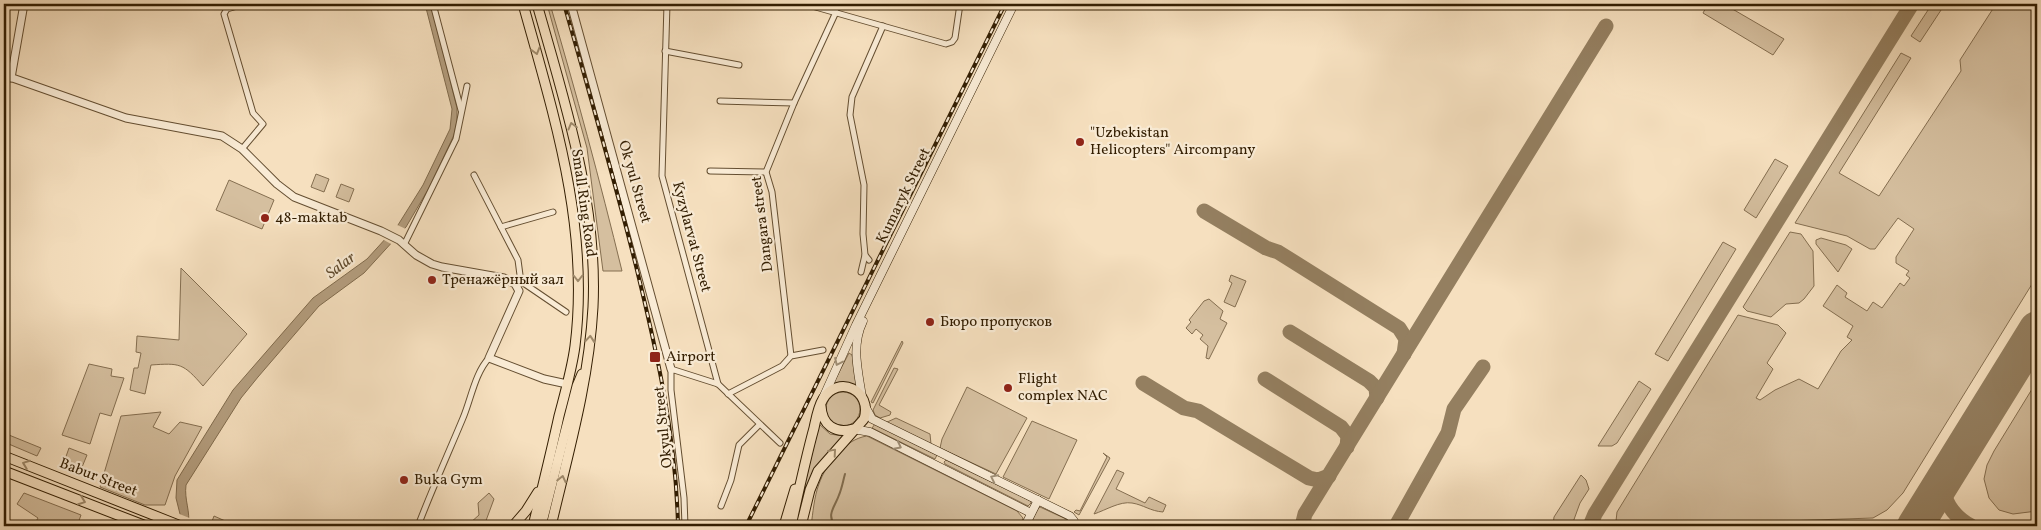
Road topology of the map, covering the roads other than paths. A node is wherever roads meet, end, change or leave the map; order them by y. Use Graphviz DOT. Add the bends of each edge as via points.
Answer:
graph roads {
  1 [pos="24,4"];
  2 [pos="244,4"];
  3 [pos="434,4"];
  4 [pos="522,4"];
  5 [pos="537,4"];
  6 [pos="805,4"];
  7 [pos="960,4"];
  8 [pos="1014,4"];
  9 [pos="1019,4"];
  10 [pos="571,5"];
  11 [pos="667,5"];
  12 [pos="836,12"];
  13 [pos="883,26"];
  14 [pos="665,51"];
  15 [pos="740,65"];
  16 [pos="7,77"];
  17 [pos="467,86"];
  18 [pos="720,102"];
  19 [pos="794,104"];
  20 [pos="462,113"];
  21 [pos="242,149"];
  22 [pos="710,171"];
  23 [pos="766,172"];
  24 [pos="474,175"];
  25 [pos="553,212"];
  26 [pos="501,227"];
  27 [pos="402,243"];
  28 [pos="861,272"];
  29 [pos="517,283"];
  30 [pos="566,312"];
  31 [pos="823,350"];
  32 [pos="791,356"];
  33 [pos="489,358"];
  34 [pos="671,369"];
  35 [pos="567,384"];
  36 [pos="718,384"];
  37 [pos="580,386"];
  38 [pos="728,394"];
  39 [pos="862,397"];
  40 [pos="822,401"];
  41 [pos="866,408"];
  42 [pos="759,425"];
  43 [pos="853,429"];
  44 [pos="780,443"];
  45 [pos="807,453"];
  46 [pos="943,453"];
  47 [pos="4,456"];
  48 [pos="937,466"];
  49 [pos="4,471"];
  50 [pos="544,481"];
  51 [pos="1038,500"];
  52 [pos="721,506"];
  53 [pos="149,513"];
  54 [pos="1031,513"];
  55 [pos="145,526"];
  56 [pos="181,526"];
  57 [pos="418,526"];
  58 [pos="513,526"];
  59 [pos="533,526"];
  60 [pos="541,526"];
  61 [pos="551,526"];
  62 [pos="685,526"];
  63 [pos="784,526"];
  64 [pos="791,526"];
  65 [pos="802,526"];
  66 [pos="1025,526"];
  67 [pos="1075,526"];
  1 -- 16 [label="street"];
  2 -- 21 [label="street" via="227,9 224,14 253,113 263,124"];
  3 -- 20 [label="street"];
  4 -- 35 [label="main road, Small Ring Road, one-way" via="560,139 574,222 578,313"];
  37 -- 5 [label="main road, Small Ring Road, one-way" via="587,359 593,293 585,193 572,126"];
  6 -- 12 [label="street"];
  7 -- 13 [label="street" via="955,38 948,44"];
  8 -- 40 [label="main road, Kumaryk Street, one-way"];
  9 -- 39 [label="main road, Kumaryk Street" via="860,326 855,353"];
  10 -- 11 [label="street"];
  10 -- 34 [label="street, Ok yul Street"];
  11 -- 14 [label="street, Kyzylarvat Street"];
  12 -- 13 [label="street"];
  12 -- 19 [label="street, Dangara street"];
  13 -- 28 [label="street" via="852,96 850,114 864,185 867,258"];
  14 -- 15 [label="street"];
  14 -- 36 [label="street, Kyzylarvat Street" via="662,176"];
  16 -- 21 [label="street" via="133,120 218,134"];
  17 -- 20 [label="street"];
  18 -- 19 [label="street"];
  19 -- 23 [label="street, Dangara street"];
  20 -- 27 [label="street" via="456,139"];
  21 -- 27 [label="street" via="294,197 385,232"];
  22 -- 23 [label="street"];
  23 -- 32 [label="street, Dangara street" via="772,192"];
  24 -- 26 [label="street"];
  25 -- 26 [label="street"];
  26 -- 29 [label="street" via="518,260"];
  27 -- 29 [label="street" via="416,255 442,267"];
  29 -- 30 [label="street"];
  29 -- 33 [label="street" via="519,291"];
  31 -- 32 [label="street"];
  32 -- 38 [label="street" via="782,366"];
  33 -- 35 [label="street" via="544,380"];
  33 -- 57 [label="street" via="478,376"];
  34 -- 36 [label="street, Okyul Street"];
  34 -- 62 [label="street, Okyul Street"];
  35 -- 37 [label="main road"];
  35 -- 50 [label="main road, Small Ring Road"];
  36 -- 38 [label="street, Okyul Street"];
  37 -- 60 [label="main road"];
  61 -- 37 [label="main road, Small Ring Road, one-way"];
  38 -- 42 [label="street, Okyul Street"];
  39 -- 40 [label="main road" via="853,389 840,387 829,392"];
  39 -- 41 [label="main road, Kumaryk Street"];
  40 -- 43 [label="main road" via="822,414 827,424 838,431"];
  40 -- 45 [label="main road, Kumaryk Street"];
  41 -- 43 [label="main road" via="864,419"];
  41 -- 46 [label="main road" via="872,419"];
  42 -- 44 [label="street, Okyul Street"];
  42 -- 52 [label="street" via="740,445"];
  43 -- 48 [label="main road, one-way" via="870,432"];
  65 -- 43 [label="main road, one-way" via="815,477"];
  45 -- 63 [label="main road"];
  45 -- 64 [label="main road, Kumaryk Street"];
  46 -- 48 [label="main road"];
  51 -- 46 [label="main road, one-way"];
  53 -- 47 [label="main road, Babur Street, one-way"];
  48 -- 54 [label="main road"];
  49 -- 55 [label="main road, Babur Street, one-way"];
  50 -- 58 [label="main road" via="529,508"];
  50 -- 59 [label="main road, Small Ring Road"];
  51 -- 54 [label="main road"];
  51 -- 67 [label="main road" via="1072,517"];
  53 -- 55 [label="main road" via="151,521"];
  53 -- 56 [label="main road, Babur Street"];
  54 -- 66 [label="main road"];
}
